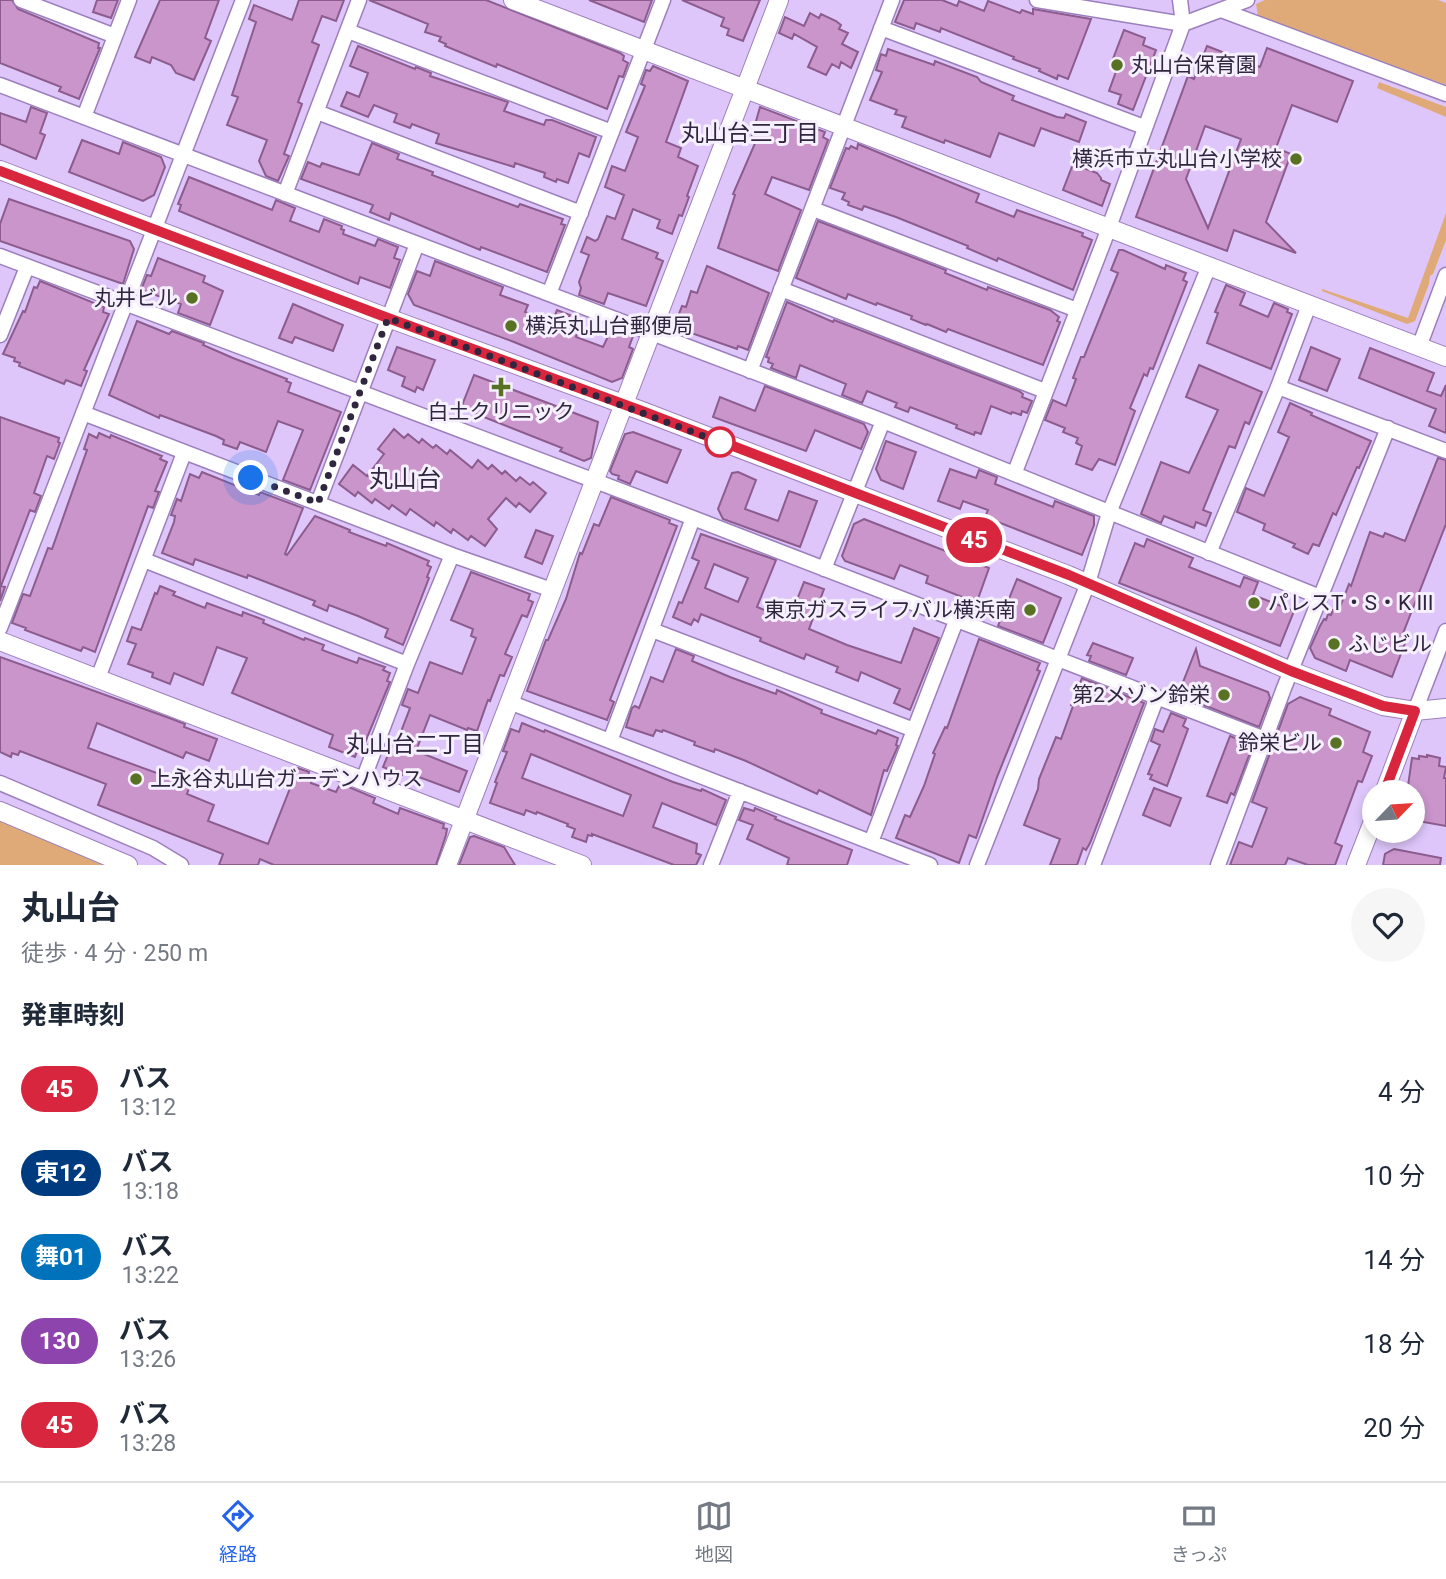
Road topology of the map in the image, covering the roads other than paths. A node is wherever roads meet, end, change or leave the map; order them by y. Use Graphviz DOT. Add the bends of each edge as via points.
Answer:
graph roads {
  1 [pos="21,0"];
  2 [pos="129,0"];
  3 [pos="243,0"];
  4 [pos="359,0"];
  5 [pos="513,0"];
  6 [pos="663,0"];
  7 [pos="779,0"];
  8 [pos="892,0"];
  9 [pos="1037,0"];
  10 [pos="1180,0"];
  11 [pos="1247,0"];
  12 [pos="1221,10"];
  13 [pos="1183,24"];
  14 [pos="881,28"];
  15 [pos="348,31"];
  16 [pos="115,36"];
  17 [pos="644,49"];
  18 [pos="0,85"];
  19 [pos="745,88"];
  20 [pos="1446,94"];
  21 [pos="317,111"];
  22 [pos="84,117"];
  23 [pos="844,127"];
  24 [pos="1144,127"];
  25 [pos="612,132"];
  26 [pos="184,157"];
  27 [pos="0,170"];
  28 [pos="285,194"];
  29 [pos="813,209"];
  30 [pos="581,213"];
  31 [pos="1109,228"];
  32 [pos="156,230"];
  33 [pos="417,244"];
  34 [pos="0,256"];
  35 [pos="1209,266"];
  36 [pos="27,267"];
  37 [pos="1446,275"];
  38 [pos="781,289"];
  39 [pos="550,294"];
  40 [pos="125,303"];
  41 [pos="1309,305"];
  42 [pos="1077,310"];
  43 [pos="388,318"];
  44 [pos="651,333"];
  45 [pos="0,335"];
  46 [pos="1419,346"];
  47 [pos="1446,357"];
  48 [pos="750,371"];
  49 [pos="1279,387"];
  50 [pos="1045,391"];
  51 [pos="360,393"];
  52 [pos="623,405"];
  53 [pos="83,413"];
  54 [pos="883,421"];
  55 [pos="1388,428"];
  56 [pos="1446,451"];
  57 [pos="184,453"];
  58 [pos="1015,472"];
  59 [pos="594,481"];
  60 [pos="853,494"];
  61 [pos="318,503"];
  62 [pos="1110,513"];
  63 [pos="693,517"];
  64 [pos="1209,553"];
  65 [pos="452,555"];
  66 [pos="144,560"];
  67 [pos="824,569"];
  68 [pos="1088,583"];
  69 [pos="552,590"];
  70 [pos="1320,597"];
  71 [pos="956,621"];
  72 [pos="0,628"];
  73 [pos="652,630"];
  74 [pos="1446,631"];
  75 [pos="0,640"];
  76 [pos="1058,659"];
  77 [pos="407,664"];
  78 [pos="1291,671"];
  79 [pos="98,678"];
  80 [pos="1157,697"];
  81 [pos="509,702"];
  82 [pos="1446,708"];
  83 [pos="1415,711"];
  84 [pos="914,730"];
  85 [pos="1265,739"];
  86 [pos="610,741"];
  87 [pos="363,780"];
  88 [pos="1389,780"];
  89 [pos="0,783"];
  90 [pos="740,792"];
  91 [pos="0,811"];
  92 [pos="464,820"];
  93 [pos="871,842"];
  94 [pos="1364,844"];
  95 [pos="128,865"];
  96 [pos="181,865"];
  97 [pos="447,865"];
  98 [pos="582,865"];
  99 [pos="711,865"];
  100 [pos="930,865"];
  101 [pos="977,865"];
  102 [pos="1093,865"];
  103 [pos="1218,865"];
  104 [pos="1356,865"];
  1 -- 16 [label="street"];
  2 -- 16 [label="street"];
  3 -- 26 [label="street"];
  4 -- 15 [label="street"];
  5 -- 17 [label="street"];
  6 -- 17 [label="street"];
  7 -- 19 [label="street"];
  8 -- 14 [label="street"];
  9 -- 13 [label="street"];
  10 -- 13 [label="street"];
  11 -- 12 [label="street"];
  12 -- 13 [label="street"];
  12 -- 20 [label="street"];
  13 -- 24 [label="street"];
  14 -- 23 [label="street"];
  14 -- 24 [label="street"];
  15 -- 21 [label="street"];
  15 -- 25 [label="street"];
  16 -- 22 [label="street"];
  17 -- 19 [label="street"];
  17 -- 25 [label="street"];
  18 -- 22 [label="street"];
  19 -- 23 [label="street"];
  19 -- 44 [label="street"];
  21 -- 28 [label="street"];
  21 -- 30 [label="street"];
  22 -- 26 [label="street"];
  23 -- 29 [label="street"];
  23 -- 31 [label="street"];
  24 -- 31 [label="street"];
  25 -- 30 [label="street"];
  26 -- 28 [label="street"];
  26 -- 32 [label="street"];
  27 -- 32 [label="street"];
  28 -- 33 [label="street"];
  29 -- 38 [label="street"];
  29 -- 42 [label="street"];
  30 -- 39 [label="street"];
  31 -- 35 [label="street"];
  31 -- 42 [label="street"];
  32 -- 40 [label="street"];
  32 -- 43 [label="street"];
  33 -- 39 [label="street"];
  33 -- 43 [label="street"];
  34 -- 36 [label="street"];
  35 -- 41 [label="street"];
  35 -- 62 [label="street"];
  36 -- 40 [label="street"];
  36 -- 45 [label="street"];
  37 -- 46 [label="street"];
  38 -- 48 [label="street"];
  38 -- 50 [label="street"];
  39 -- 44 [label="street"];
  40 -- 51 [label="street"];
  40 -- 53 [label="street"];
  41 -- 46 [label="street"];
  41 -- 49 [label="street"];
  42 -- 50 [label="street"];
  43 -- 51 [label="street"];
  43 -- 52 [label="street"];
  44 -- 48 [label="street"];
  44 -- 52 [label="street"];
  46 -- 47 [label="street"];
  48 -- 54 [label="street"];
  49 -- 55 [label="street"];
  49 -- 64 [label="street"];
  50 -- 58 [label="street"];
  51 -- 59 [label="street"];
  51 -- 61 [label="street"];
  52 -- 59 [label="street"];
  52 -- 60 [label="street"];
  53 -- 57 [label="street"];
  53 -- 72 [label="street"];
  54 -- 58 [label="street"];
  54 -- 60 [label="street"];
  55 -- 56 [label="street"];
  55 -- 70 [label="street"];
  57 -- 61 [label="street"];
  57 -- 66 [label="street"];
  58 -- 62 [label="street"];
  59 -- 63 [label="street"];
  59 -- 69 [label="street"];
  60 -- 67 [label="street"];
  60 -- 68 [label="street"];
  61 -- 65 [label="street"];
  62 -- 64 [label="street"];
  62 -- 68 [label="street"];
  63 -- 67 [label="street"];
  63 -- 73 [label="street"];
  64 -- 70 [label="street"];
  65 -- 69 [label="street"];
  65 -- 77 [label="street"];
  66 -- 77 [label="street"];
  66 -- 79 [label="street"];
  67 -- 71 [label="street"];
  68 -- 76 [label="street"];
  68 -- 78 [label="street"];
  69 -- 81 [label="street"];
  70 -- 78 [label="street"];
  71 -- 76 [label="street"];
  71 -- 84 [label="street"];
  73 -- 84 [label="street"];
  73 -- 86 [label="street"];
  74 -- 83 [label="street"];
  75 -- 79 [label="street"];
  76 -- 80 [label="street"];
  76 -- 101 [label="street"];
  77 -- 87 [label="street"];
  78 -- 83 [label="street" via="1383,706"];
  78 -- 85 [label="street"];
  79 -- 87 [label="street"];
  80 -- 85 [label="street"];
  80 -- 102 [label="street"];
  81 -- 86 [label="street"];
  81 -- 92 [label="street"];
  82 -- 83 [label="street"];
  83 -- 88 [label="street"];
  84 -- 93 [label="street"];
  85 -- 103 [label="street"];
  86 -- 90 [label="street"];
  87 -- 92 [label="street"];
  89 -- 96 [label="street" via="153,848"];
  90 -- 93 [label="street"];
  90 -- 99 [label="street"];
  91 -- 95 [label="street"];
  92 -- 97 [label="street"];
  92 -- 98 [label="street"];
  93 -- 100 [label="street"];
  94 -- 104 [label="street"];
}
